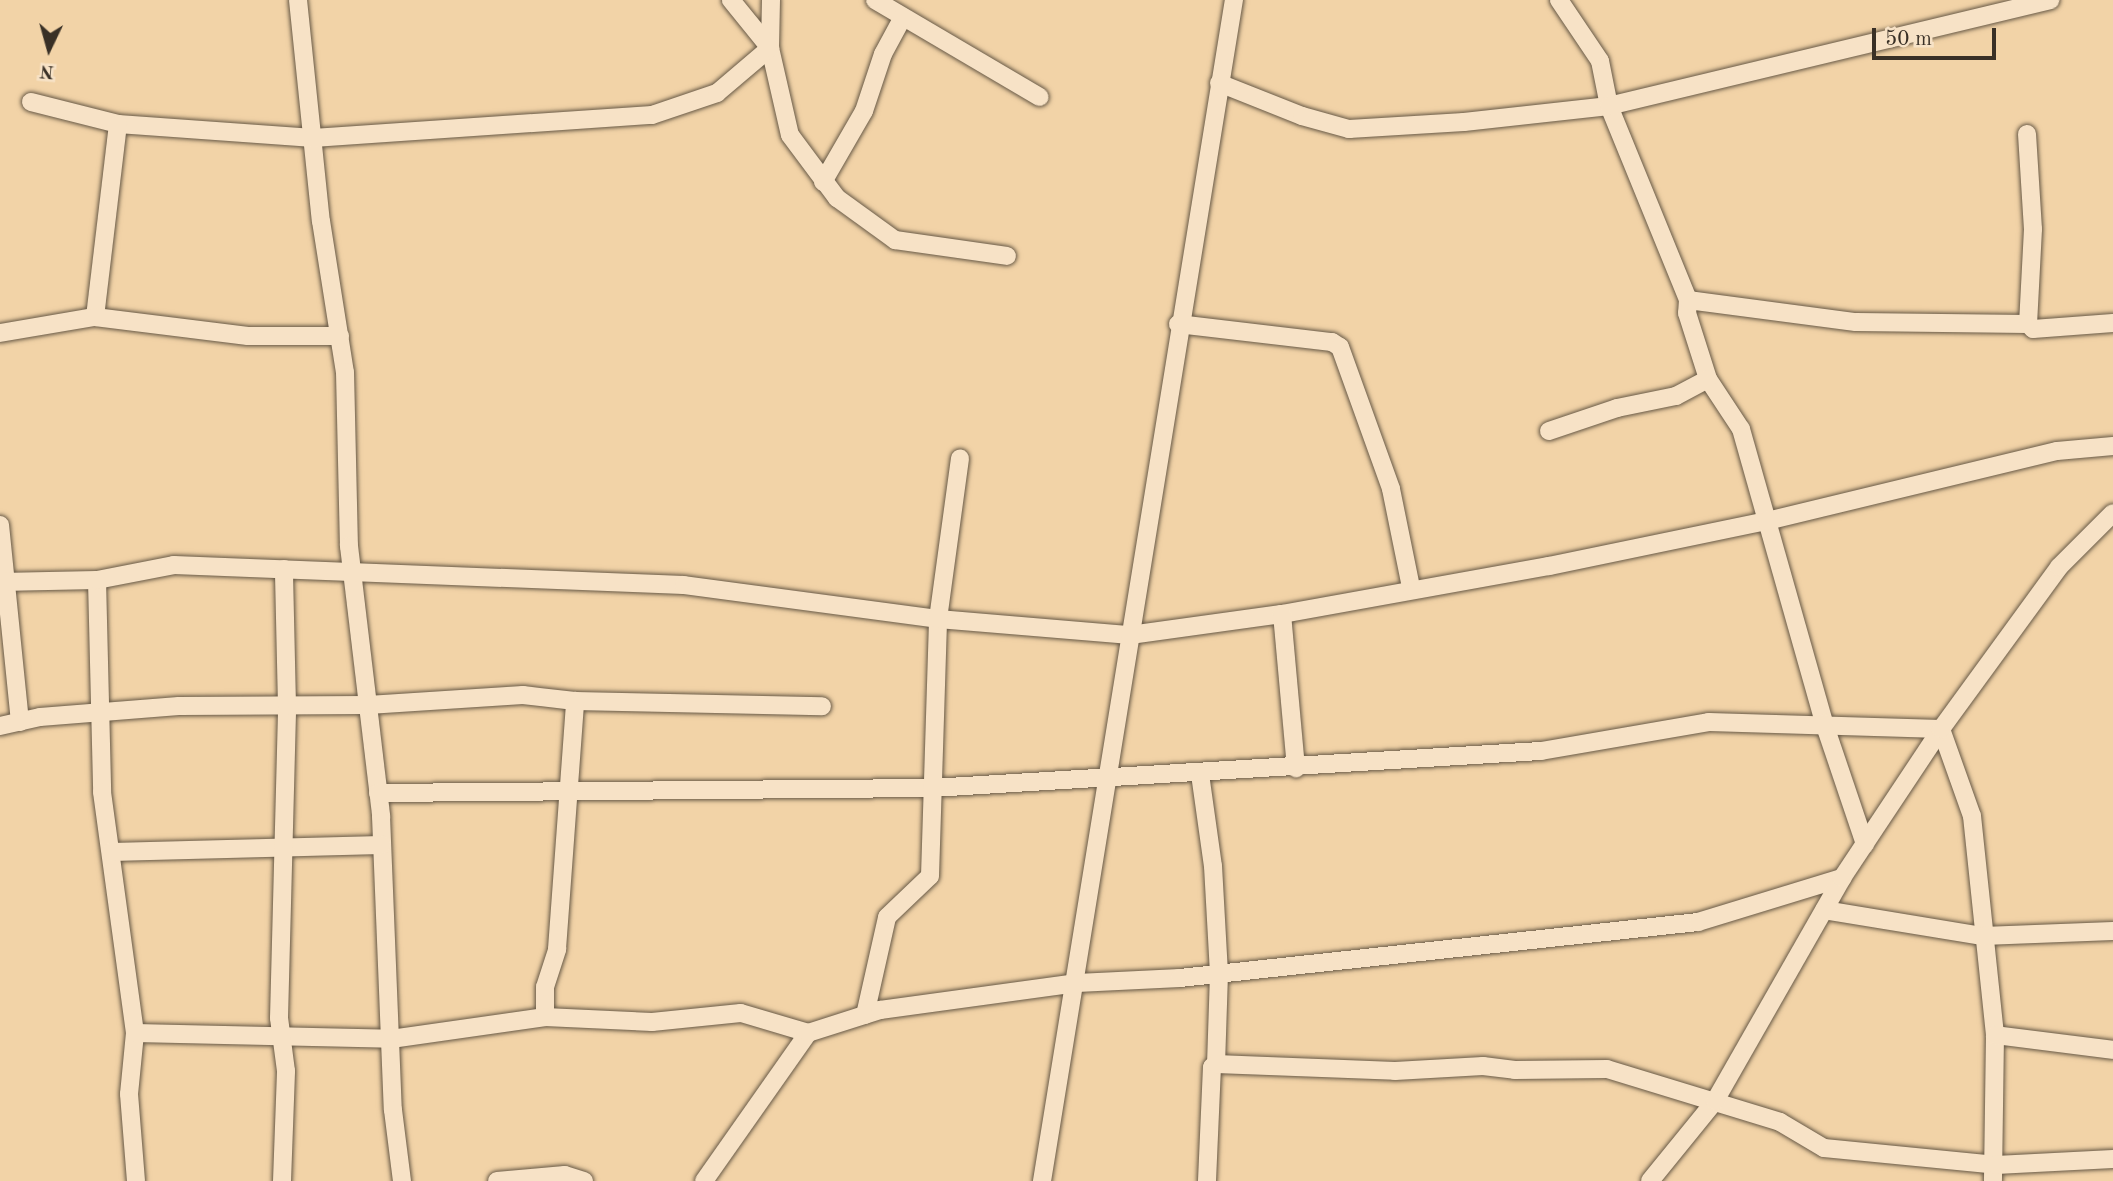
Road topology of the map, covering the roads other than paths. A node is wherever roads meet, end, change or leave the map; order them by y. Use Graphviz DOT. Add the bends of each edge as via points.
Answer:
graph roads {
  1 [pos="298,0"];
  2 [pos="731,0"];
  3 [pos="771,0"];
  4 [pos="875,0"];
  5 [pos="1234,0"];
  6 [pos="1559,0"];
  7 [pos="2050,0"];
  8 [pos="903,17"];
  9 [pos="770,48"];
  10 [pos="1219,83"];
  11 [pos="1040,97"];
  12 [pos="31,102"];
  13 [pos="1609,106"];
  14 [pos="118,124"];
  15 [pos="2027,134"];
  16 [pos="313,138"];
  17 [pos="823,182"];
  18 [pos="1007,256"];
  19 [pos="1688,300"];
  20 [pos="95,317"];
  21 [pos="2113,323"];
  22 [pos="1178,324"];
  23 [pos="2028,324"];
  24 [pos="0,333"];
  25 [pos="340,336"];
  26 [pos="1708,379"];
  27 [pos="1549,431"];
  28 [pos="2113,446"];
  29 [pos="960,458"];
  30 [pos="2113,513"];
  31 [pos="1767,522"];
  32 [pos="0,525"];
  33 [pos="285,569"];
  34 [pos="352,570"];
  35 [pos="97,580"];
  36 [pos="4,582"];
  37 [pos="1411,587"];
  38 [pos="1282,614"];
  39 [pos="938,618"];
  40 [pos="1130,635"];
  41 [pos="575,701"];
  42 [pos="368,705"];
  43 [pos="287,706"];
  44 [pos="822,706"];
  45 [pos="102,712"];
  46 [pos="20,722"];
  47 [pos="1824,723"];
  48 [pos="0,726"];
  49 [pos="1941,729"];
  50 [pos="1296,768"];
  51 [pos="1200,774"];
  52 [pos="1108,780"];
  53 [pos="932,788"];
  54 [pos="570,790"];
  55 [pos="378,793"];
  56 [pos="382,845"];
  57 [pos="1865,845"];
  58 [pos="282,848"];
  59 [pos="111,852"];
  60 [pos="1842,878"];
  61 [pos="1824,910"];
  62 [pos="2113,931"];
  63 [pos="1983,936"];
  64 [pos="1219,974"];
  65 [pos="1077,983"];
  66 [pos="865,1015"];
  67 [pos="545,1017"];
  68 [pos="135,1033"];
  69 [pos="808,1033"];
  70 [pos="1994,1035"];
  71 [pos="283,1038"];
  72 [pos="391,1039"];
  73 [pos="2113,1050"];
  74 [pos="1216,1065"];
  75 [pos="1715,1101"];
  76 [pos="2113,1159"];
  77 [pos="1994,1173"];
  78 [pos="136,1181"];
  79 [pos="282,1181"];
  80 [pos="402,1181"];
  81 [pos="497,1181"];
  82 [pos="584,1181"];
  83 [pos="704,1181"];
  84 [pos="1042,1181"];
  85 [pos="1207,1181"];
  86 [pos="1650,1181"];
  1 -- 16 [label="street"];
  2 -- 9 [label="street"];
  3 -- 9 [label="street"];
  4 -- 8 [label="street"];
  5 -- 10 [label="street"];
  6 -- 13 [label="street" via="1600,61"];
  7 -- 13 [label="street"];
  8 -- 11 [label="street"];
  8 -- 17 [label="street" via="883,54 864,111"];
  9 -- 16 [label="street" via="717,93 652,115"];
  9 -- 17 [label="street" via="790,135"];
  10 -- 13 [label="street" via="1349,129"];
  10 -- 22 [label="street"];
  12 -- 14 [label="street"];
  13 -- 19 [label="street"];
  14 -- 16 [label="street"];
  14 -- 20 [label="street"];
  15 -- 23 [label="street" via="2033,229"];
  16 -- 25 [label="street"];
  17 -- 18 [label="street" via="837,198 895,240"];
  19 -- 23 [label="street" via="1856,322"];
  19 -- 26 [label="street" via="1687,313"];
  20 -- 24 [label="street"];
  20 -- 25 [label="street" via="248,336"];
  21 -- 23 [label="street" via="2033,329"];
  22 -- 37 [label="street" via="1340,346 1391,489"];
  22 -- 40 [label="street"];
  25 -- 34 [label="street"];
  26 -- 27 [label="street" via="1676,396 1616,408"];
  26 -- 31 [label="street" via="1741,429"];
  28 -- 31 [label="street" via="2057,452"];
  29 -- 39 [label="street"];
  30 -- 49 [label="street" via="2059,567"];
  31 -- 37 [label="street" via="1549,566"];
  31 -- 47 [label="street"];
  32 -- 36 [label="street"];
  33 -- 34 [label="street"];
  33 -- 35 [label="street" via="174,565"];
  33 -- 43 [label="street"];
  34 -- 39 [label="street" via="684,585"];
  34 -- 42 [label="street"];
  35 -- 36 [label="street"];
  35 -- 45 [label="street"];
  36 -- 46 [label="street"];
  37 -- 38 [label="street"];
  38 -- 40 [label="street"];
  38 -- 50 [label="street"];
  39 -- 40 [label="street"];
  39 -- 53 [label="street"];
  40 -- 52 [label="street"];
  41 -- 42 [label="street" via="523,695"];
  41 -- 44 [label="street"];
  41 -- 54 [label="street"];
  42 -- 43 [label="street"];
  42 -- 55 [label="street"];
  43 -- 45 [label="street" via="179,706"];
  43 -- 58 [label="street"];
  45 -- 46 [label="street"];
  45 -- 59 [label="street" via="102,792"];
  46 -- 48 [label="street"];
  47 -- 49 [label="street"];
  47 -- 50 [label="street" via="1709,722 1541,751"];
  47 -- 57 [label="street"];
  49 -- 57 [label="street"];
  49 -- 63 [label="street" via="1972,816"];
  50 -- 51 [label="street"];
  51 -- 52 [label="street"];
  51 -- 64 [label="street" via="1213,866"];
  52 -- 53 [label="street"];
  52 -- 65 [label="street"];
  53 -- 54 [label="street"];
  53 -- 66 [label="street" via="930,876 887,917"];
  54 -- 55 [label="street"];
  54 -- 67 [label="street" via="558,949 545,987"];
  55 -- 56 [label="street"];
  56 -- 58 [label="street"];
  56 -- 72 [label="street"];
  57 -- 60 [label="street"];
  58 -- 59 [label="street"];
  58 -- 71 [label="street" via="279,1018"];
  59 -- 68 [label="street"];
  60 -- 61 [label="street"];
  60 -- 64 [label="street" via="1698,922"];
  61 -- 63 [label="street"];
  61 -- 75 [label="street"];
  62 -- 63 [label="street"];
  63 -- 70 [label="street"];
  64 -- 65 [label="street"];
  64 -- 74 [label="street"];
  65 -- 66 [label="street"];
  65 -- 84 [label="street"];
  66 -- 69 [label="street"];
  67 -- 69 [label="street" via="652,1022 741,1013"];
  67 -- 72 [label="street"];
  68 -- 71 [label="street"];
  68 -- 78 [label="street" via="129,1094"];
  69 -- 83 [label="street"];
  70 -- 73 [label="street"];
  70 -- 77 [label="street"];
  71 -- 72 [label="street"];
  71 -- 79 [label="street"];
  72 -- 80 [label="street"];
  74 -- 75 [label="street" via="1395,1071 1483,1066 1607,1069"];
  74 -- 85 [label="street" via="1212,1067"];
  75 -- 77 [label="street" via="1780,1122 1824,1148"];
  75 -- 86 [label="street"];
  76 -- 77 [label="street"];
  81 -- 82 [label="street" via="565,1175"];
}
